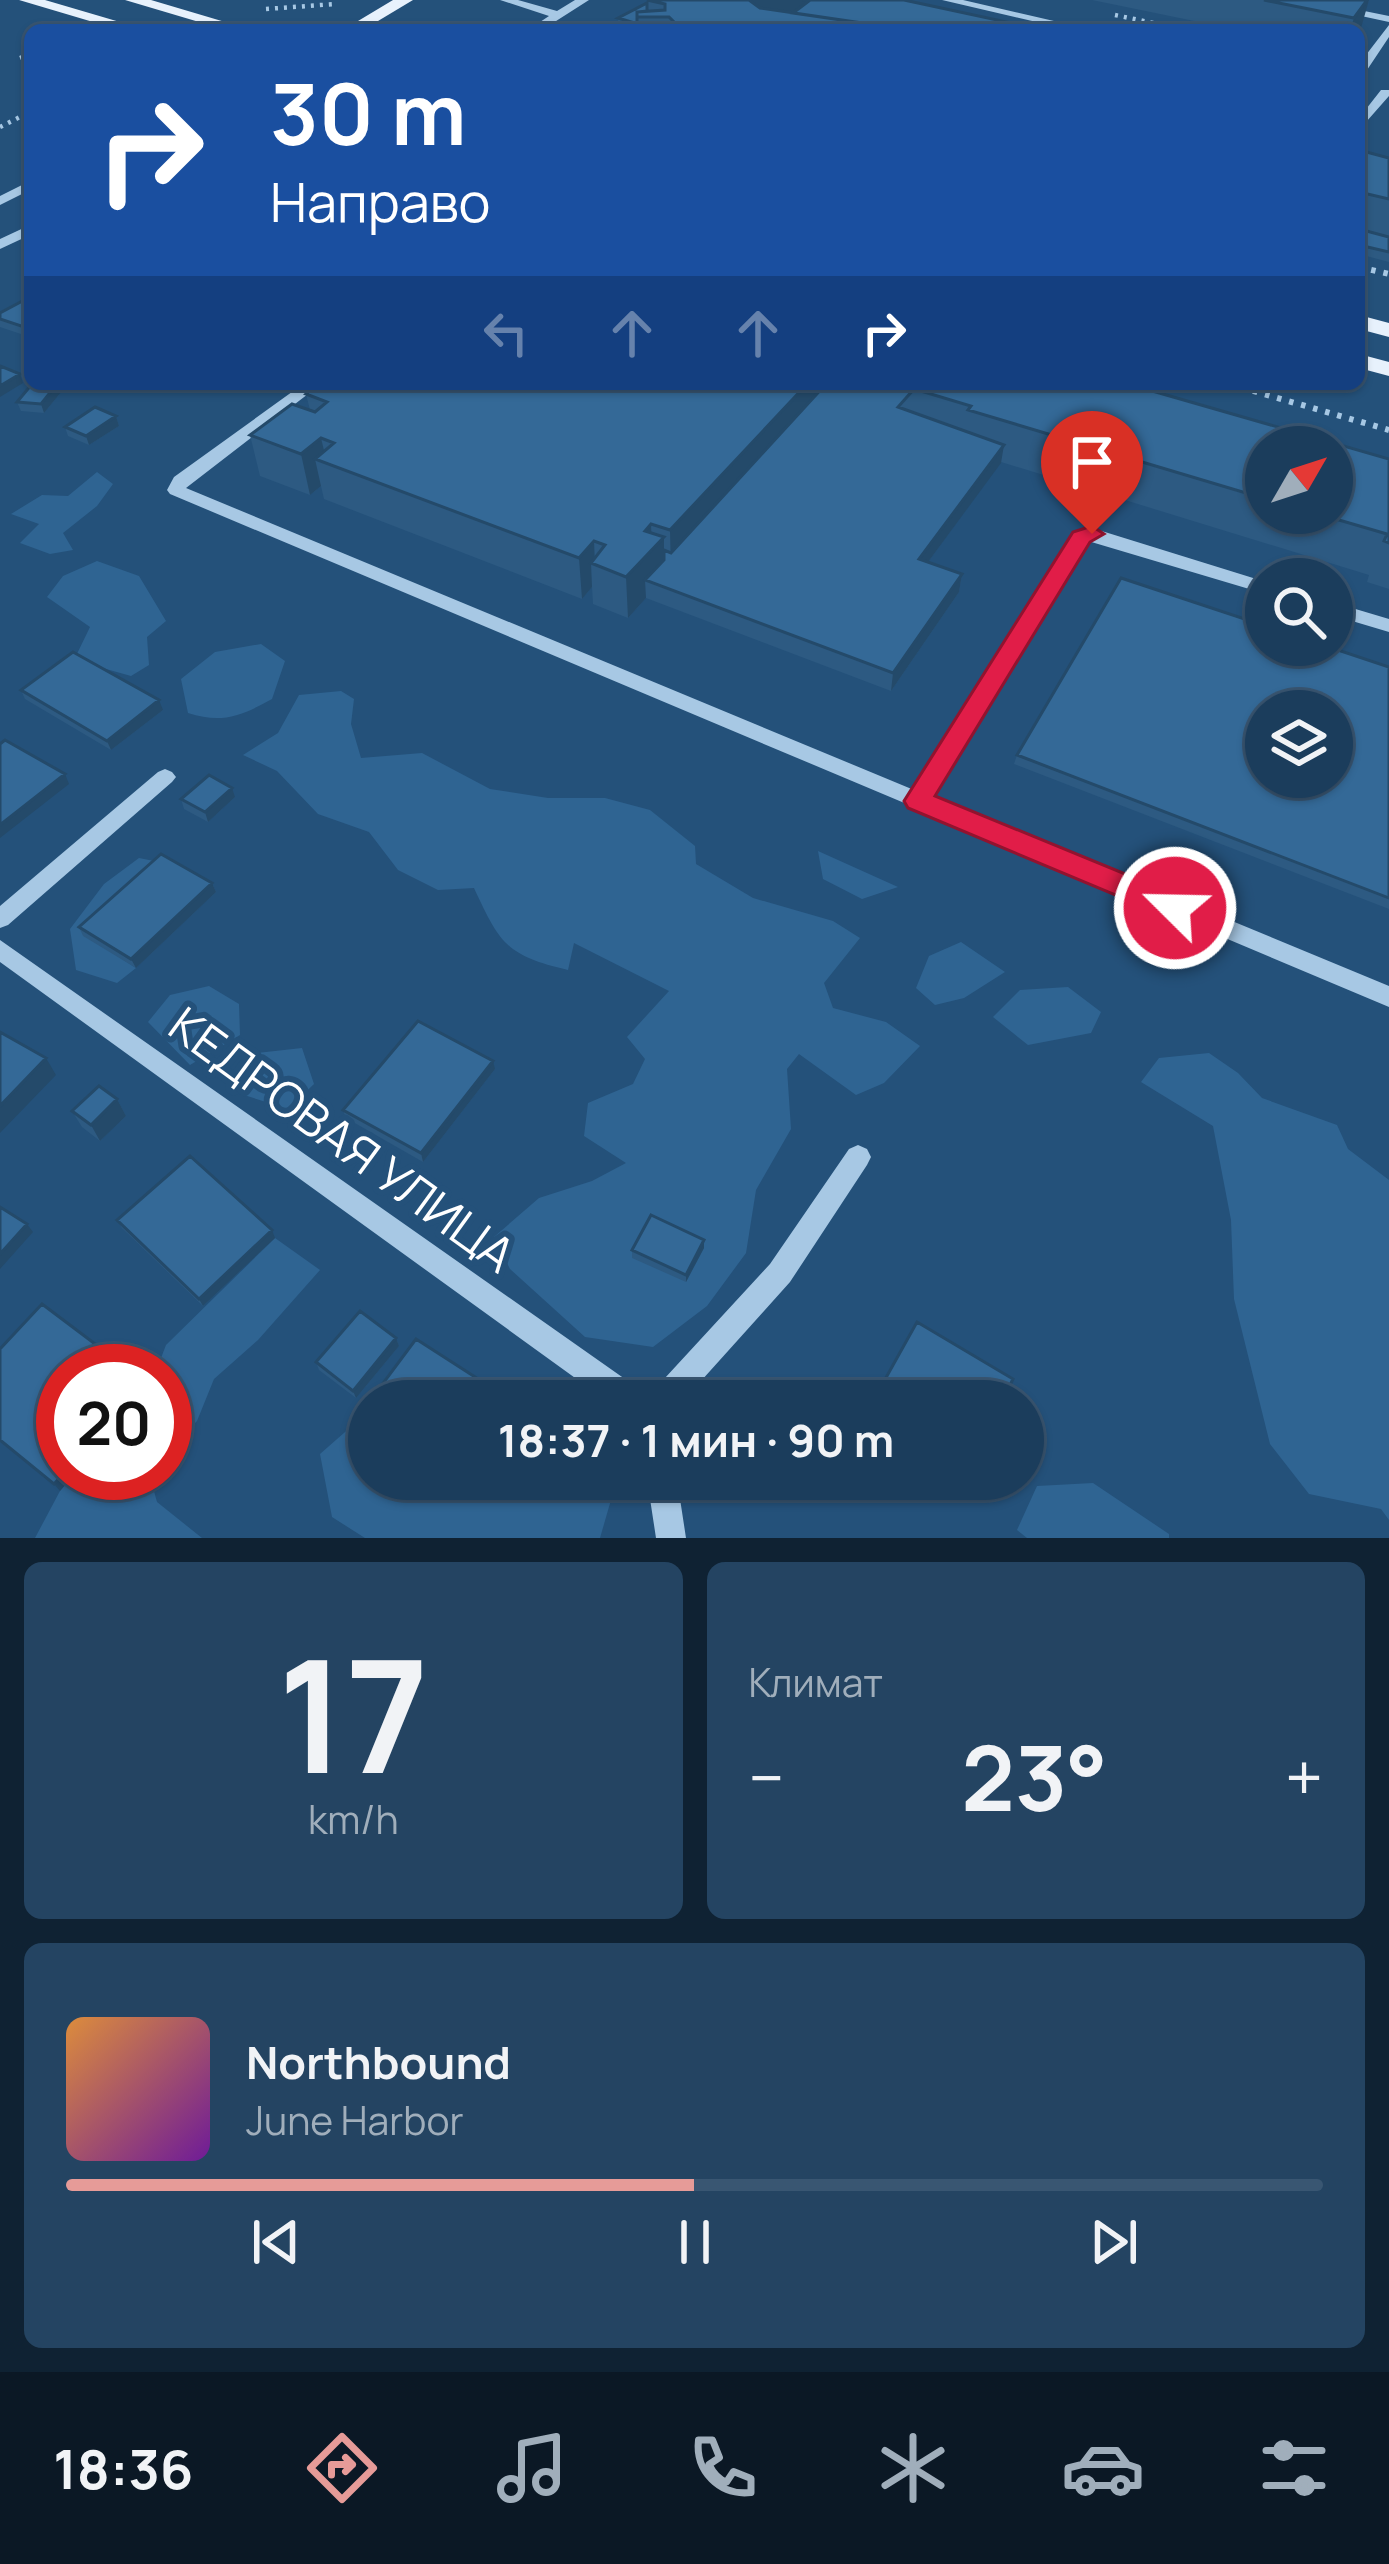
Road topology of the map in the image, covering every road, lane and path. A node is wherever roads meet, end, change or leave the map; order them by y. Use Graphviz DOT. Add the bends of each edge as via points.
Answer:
graph roads {
  1 [pos="27,0"];
  2 [pos="133,0"];
  3 [pos="405,0"];
  4 [pos="506,0"];
  5 [pos="583,0"];
  6 [pos="948,0"];
  7 [pos="1293,0"];
  8 [pos="328,3"];
  9 [pos="973,5"];
  10 [pos="266,9"];
  11 [pos="559,15"];
  12 [pos="955,20"];
  13 [pos="1389,23"];
  14 [pos="117,24"];
  15 [pos="222,24"];
  16 [pos="362,24"];
  17 [pos="544,24"];
  18 [pos="1060,24"];
  19 [pos="24,56"];
  20 [pos="20,58"];
  21 [pos="1365,63"];
  22 [pos="305,390"];
  23 [pos="1250,390"];
  24 [pos="1389,430"];
  25 [pos="1245,581"];
  26 [pos="1353,615"];
  27 [pos="1389,626"];
  28 [pos="165,777"];
  29 [pos="918,801"];
  30 [pos="0,920"];
  31 [pos="0,949"];
  32 [pos="1389,997"];
  33 [pos="858,1156"];
  34 [pos="603,1380"];
  35 [pos="682,1380"];
  36 [pos="665,1500"];
  37 [pos="671,1538"];
  1 -- 14 [label="main road"];
  2 -- 15 [label="main road"];
  3 -- 16 [label="main road"];
  4 -- 11 [label="street"];
  5 -- 11 [label="street"];
  6 -- 9 [label="street"];
  7 -- 13 [label="street"];
  8 -- 10 [label="path"];
  9 -- 12 [label="street"];
  9 -- 18 [label="street"];
  11 -- 17 [label="street"];
  13 -- 21 [label="street"];
  19 -- 20 [label="path"];
  22 -- 29 [label="street" via="176,490"];
  23 -- 24 [label="path"];
  25 -- 29 [label="street" via="1081,537"];
  26 -- 27 [label="street"];
  28 -- 30 [label="street"];
  29 -- 32 [label="street"];
  31 -- 34 [label="street, КЕДРОВАЯ УЛИЦА"];
  33 -- 35 [label="street" via="780,1273"];
  36 -- 37 [label="street"];
}
